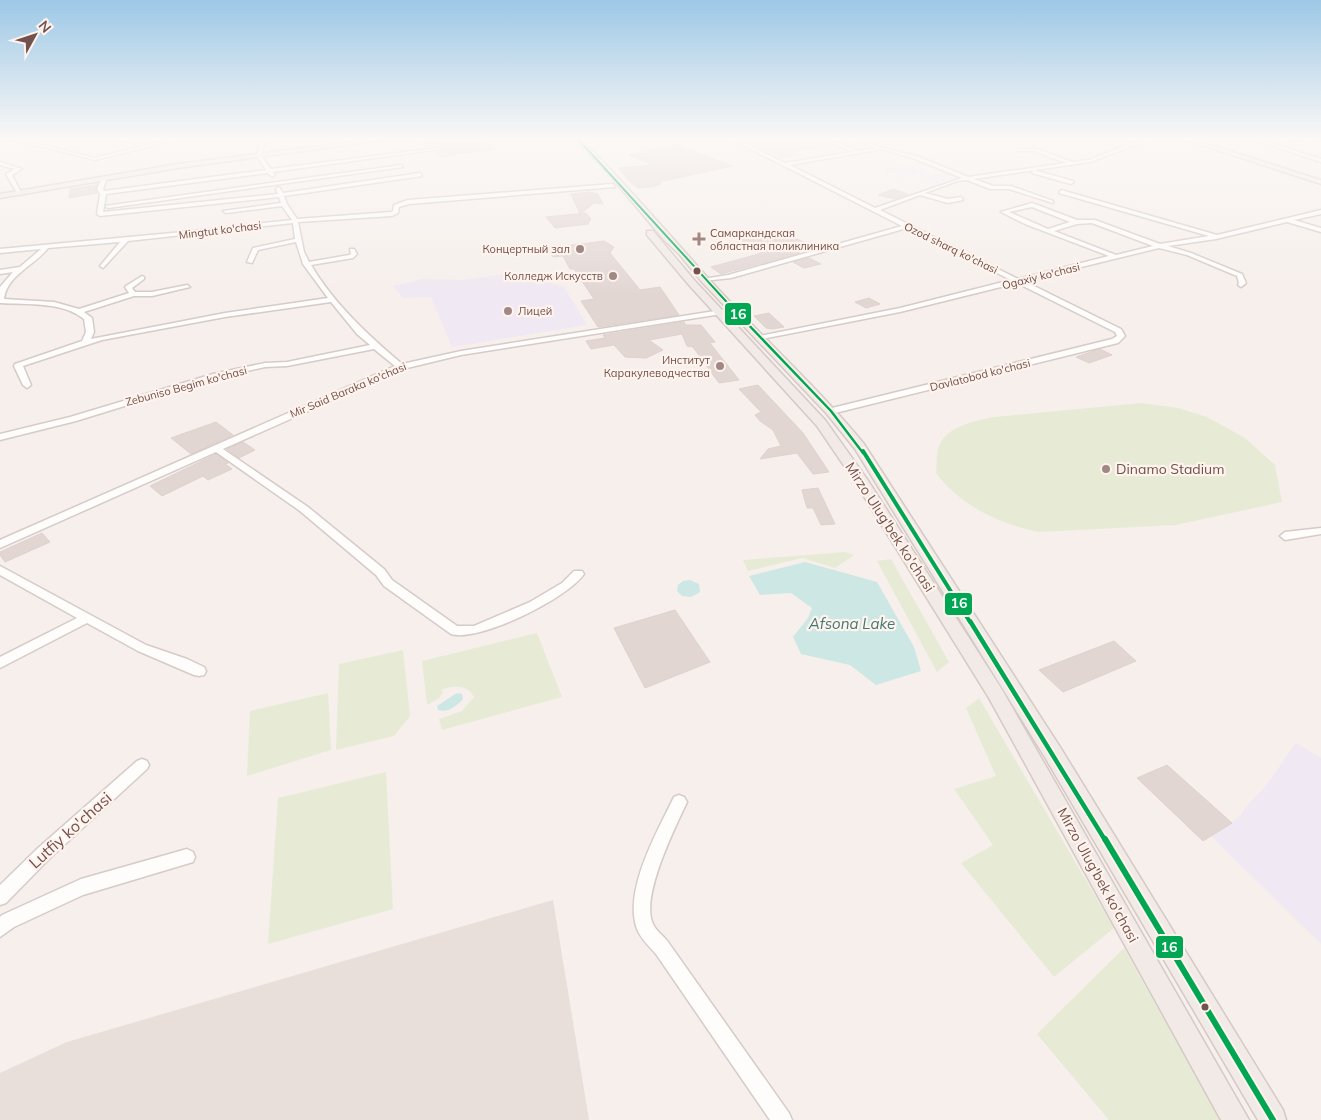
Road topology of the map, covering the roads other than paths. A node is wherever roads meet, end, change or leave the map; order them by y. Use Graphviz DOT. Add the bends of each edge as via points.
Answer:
graph roads {
  1 [pos="17,190"];
  2 [pos="24,190"];
  3 [pos="124,190"];
  4 [pos="224,190"];
  5 [pos="279,190"];
  6 [pos="313,190"];
  7 [pos="558,190"];
  8 [pos="616,190"];
  9 [pos="626,190"];
  10 [pos="834,190"];
  11 [pos="928,190"];
  12 [pos="1018,190"];
  13 [pos="1061,192"];
  14 [pos="102,193"];
  15 [pos="921,193"];
  16 [pos="0,194"];
  17 [pos="280,195"];
  18 [pos="961,199"];
  19 [pos="1051,202"];
  20 [pos="284,204"];
  21 [pos="102,207"];
  22 [pos="874,210"];
  23 [pos="226,211"];
  24 [pos="1321,212"];
  25 [pos="295,220"];
  26 [pos="1286,220"];
  27 [pos="1076,222"];
  28 [pos="908,226"];
  29 [pos="1321,230"];
  30 [pos="1048,231"];
  31 [pos="1216,237"];
  32 [pos="126,239"];
  33 [pos="299,240"];
  34 [pos="1160,246"];
  35 [pos="46,247"];
  36 [pos="352,250"];
  37 [pos="0,251"];
  38 [pos="1116,257"];
  39 [pos="250,262"];
  40 [pos="306,264"];
  41 [pos="104,266"];
  42 [pos="21,269"];
  43 [pos="0,272"];
  44 [pos="142,278"];
  45 [pos="705,280"];
  46 [pos="1020,282"];
  47 [pos="1241,285"];
  48 [pos="187,287"];
  49 [pos="133,294"];
  50 [pos="332,300"];
  51 [pos="79,311"];
  52 [pos="727,311"];
  53 [pos="1118,331"];
  54 [pos="760,338"];
  55 [pos="86,342"];
  56 [pos="375,346"];
  57 [pos="400,367"];
  58 [pos="27,385"];
  59 [pos="831,411"];
  60 [pos="0,437"];
  61 [pos="216,448"];
  62 [pos="1321,531"];
  63 [pos="1285,536"];
  64 [pos="0,544"];
  65 [pos="0,570"];
  66 [pos="578,574"];
  67 [pos="86,618"];
  68 [pos="0,663"];
  69 [pos="199,671"];
  70 [pos="142,765"];
  71 [pos="679,802"];
  72 [pos="187,857"];
  73 [pos="0,897"];
  74 [pos="3,921"];
  75 [pos="782,1120"];
  76 [pos="1236,1120"];
  77 [pos="1273,1120"];
  1 -- 16 [label="main road"];
  2 -- 16 [label="main road"];
  3 -- 14 [label="street"];
  4 -- 21 [label="street"];
  5 -- 17 [label="street"];
  6 -- 17 [label="street"];
  7 -- 25 [label="street, Mingtut ko'chasi" via="408,202 396,206 396,212 392,214"];
  8 -- 52 [label="main road, Mirzo Ulug'bek ko'chasi" via="668,255"];
  9 -- 45 [label="main road, Mirzo Ulug'bek ko'chasi"];
  10 -- 22 [label="street, Ozod sharq ko'chasi"];
  11 -- 15 [label="street"];
  12 -- 19 [label="street"];
  13 -- 31 [label="street"];
  14 -- 21 [label="street"];
  15 -- 18 [label="street" via="951,201"];
  15 -- 22 [label="street"];
  17 -- 20 [label="street"];
  17 -- 21 [label="street" via="100,214"];
  20 -- 23 [label="street"];
  20 -- 25 [label="street"];
  22 -- 28 [label="street, Ozod sharq ko'chasi"];
  24 -- 26 [label="street, Ogaxiy ko'chasi"];
  25 -- 32 [label="street, Mingtut ko'chasi"];
  25 -- 33 [label="street"];
  26 -- 29 [label="street"];
  26 -- 31 [label="street, Ogaxiy ko'chasi"];
  27 -- 30 [label="street"];
  27 -- 30 [label="street" via="1032,205 1004,212"];
  27 -- 34 [label="street" via="1093,221"];
  28 -- 45 [label="street" via="729,277"];
  28 -- 46 [label="street, Ozod sharq ko'chasi"];
  30 -- 38 [label="street"];
  31 -- 34 [label="street, Ogaxiy ko'chasi"];
  32 -- 35 [label="street, Mingtut ko'chasi"];
  32 -- 41 [label="street"];
  33 -- 39 [label="street" via="255,249"];
  33 -- 40 [label="street"];
  34 -- 38 [label="street, Ogaxiy ko'chasi"];
  34 -- 47 [label="street" via="1232,271 1240,275"];
  35 -- 37 [label="street, Mingtut ko'chasi"];
  35 -- 42 [label="street"];
  36 -- 40 [label="street" via="351,257"];
  38 -- 46 [label="street, Ogaxiy ko'chasi"];
  40 -- 50 [label="street"];
  42 -- 43 [label="street"];
  42 -- 51 [label="street" via="5,282 0,293 1,302 54,304"];
  44 -- 49 [label="street" via="128,287"];
  45 -- 52 [label="main road, Mirzo Ulug'bek ko'chasi"];
  46 -- 53 [label="street, Ozod sharq ko'chasi"];
  46 -- 54 [label="street, Ogaxiy ko'chasi"];
  48 -- 49 [label="street"];
  49 -- 51 [label="street"];
  50 -- 55 [label="street" via="225,315"];
  50 -- 56 [label="street"];
  51 -- 55 [label="street" via="88,318 90,332"];
  52 -- 54 [label="main road, Mirzo Ulug'bek ko'chasi"];
  52 -- 57 [label="street, Mir Said Baraka ko'chasi" via="461,354"];
  52 -- 76 [label="main road, Mirzo Ulug'bek ko'chasi" via="821,423 902,543 995,693"];
  53 -- 59 [label="street, Davlatobod ko'chasi" via="1121,336 1115,341"];
  54 -- 59 [label="main road, Mirzo Ulug'bek ko'chasi"];
  55 -- 58 [label="street" via="20,364 18,366"];
  56 -- 57 [label="street"];
  56 -- 60 [label="street, Zebuniso Begim ko'chasi" via="213,376 73,419"];
  57 -- 61 [label="street, Mir Said Baraka ko'chasi"];
  59 -- 77 [label="main road, Mirzo Ulug'bek ko'chasi" via="860,447 1053,753"];
  61 -- 64 [label="street, Mir Said Baraka ko'chasi"];
  61 -- 66 [label="street" via="304,509 380,572 388,583 455,631 475,630 534,606 566,586"];
  62 -- 63 [label="street"];
  65 -- 67 [label="street"];
  67 -- 68 [label="street"];
  67 -- 69 [label="street" via="142,648"];
  70 -- 73 [label="street, Lutfiy ko'chasi" via="42,854"];
  71 -- 75 [label="street" via="651,863 641,912 645,927"];
  72 -- 74 [label="street" via="81,887"];
}
